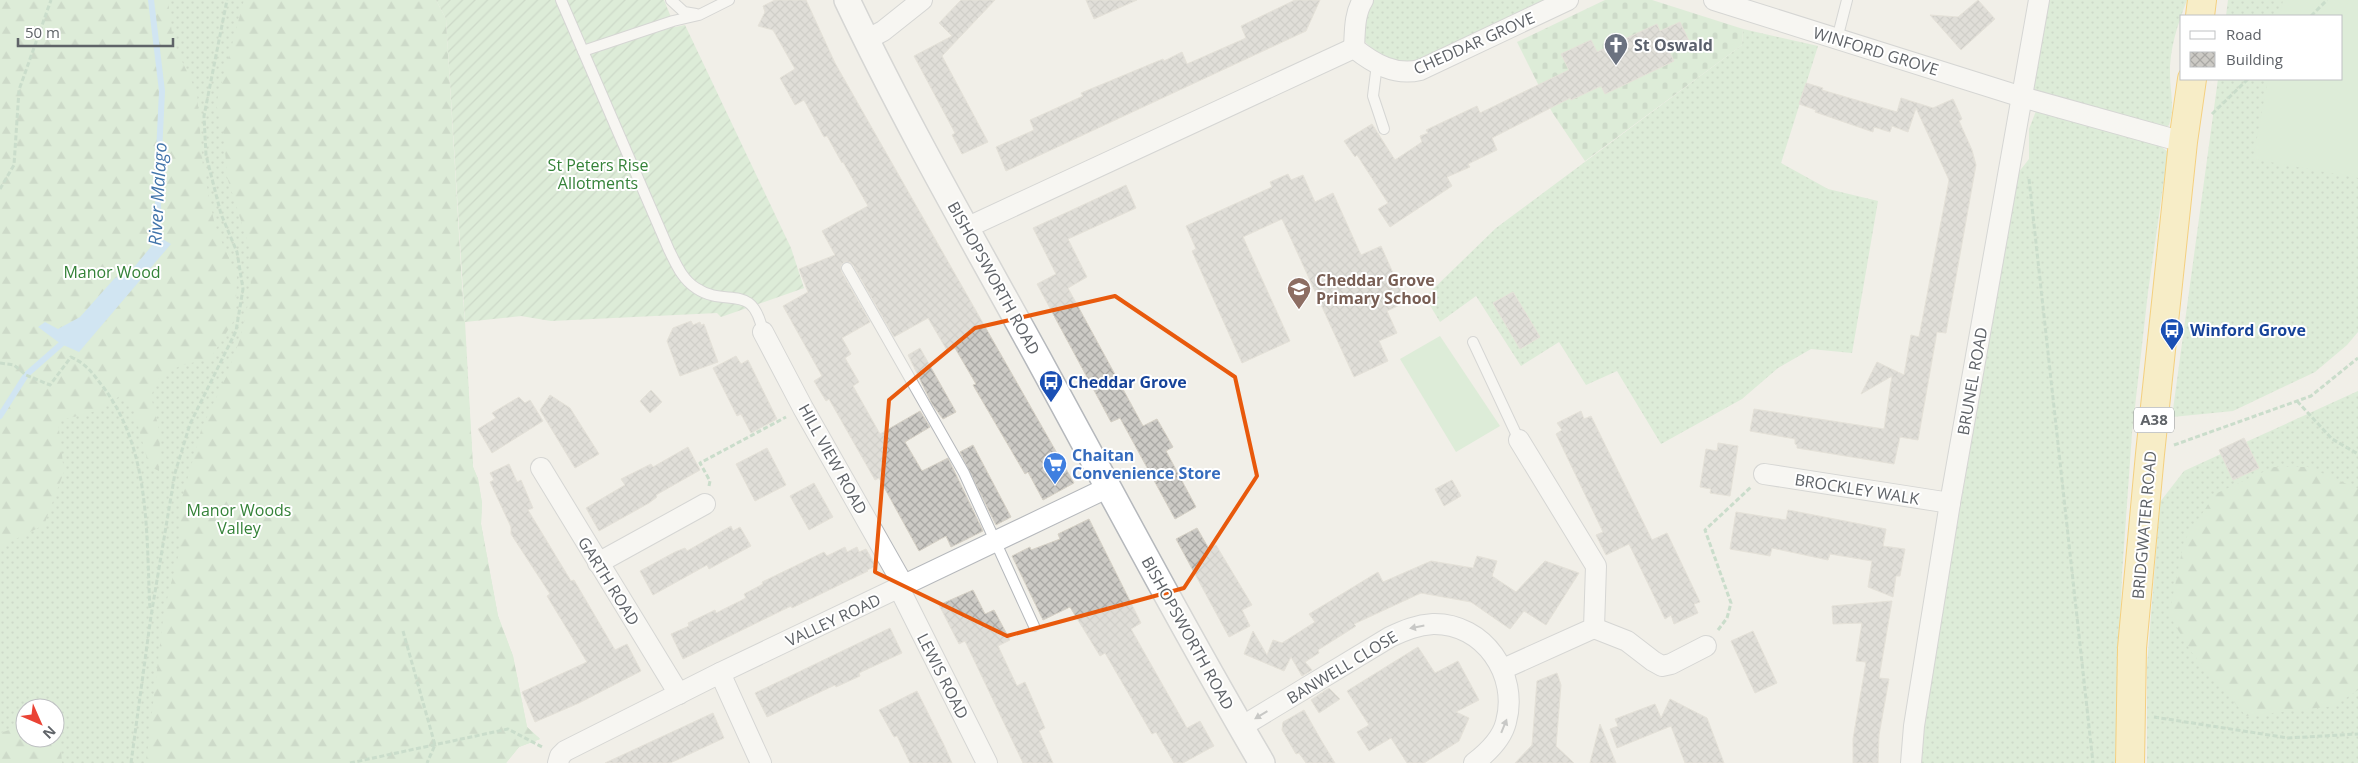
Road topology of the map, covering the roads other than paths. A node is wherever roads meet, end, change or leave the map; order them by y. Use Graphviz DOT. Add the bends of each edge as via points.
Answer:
graph roads {
  1 [pos="561,0"];
  2 [pos="671,0"];
  3 [pos="729,0"];
  4 [pos="847,0"];
  5 [pos="922,0"];
  6 [pos="1363,0"];
  7 [pos="1568,0"];
  8 [pos="1714,0"];
  9 [pos="1847,0"];
  10 [pos="2040,0"];
  11 [pos="2202,0"];
  12 [pos="699,15"];
  13 [pos="2200,15"];
  14 [pos="1836,39"];
  15 [pos="866,40"];
  16 [pos="1354,48"];
  17 [pos="583,51"];
  18 [pos="1377,64"];
  19 [pos="2192,80"];
  20 [pos="2022,97"];
  21 [pos="1384,129"];
  22 [pos="2184,133"];
  23 [pos="966,228"];
  24 [pos="847,268"];
  25 [pos="763,332"];
  26 [pos="1473,342"];
  27 [pos="1519,440"];
  28 [pos="540,468"];
  29 [pos="1764,474"];
  30 [pos="1108,487"];
  31 [pos="1950,503"];
  32 [pos="705,504"];
  33 [pos="995,542"];
  34 [pos="598,564"];
  35 [pos="902,587"];
  36 [pos="1034,626"];
  37 [pos="1594,628"];
  38 [pos="1706,646"];
  39 [pos="1503,669"];
  40 [pos="720,673"];
  41 [pos="679,694"];
  42 [pos="1241,727"];
  43 [pos="559,759"];
  44 [pos="761,763"];
  45 [pos="987,763"];
  46 [pos="1262,763"];
  47 [pos="1474,763"];
  48 [pos="1911,763"];
  49 [pos="2130,763"];
  1 -- 17 [label="lane"];
  2 -- 12 [label="lane" via="684,12"];
  3 -- 12 [label="lane"];
  4 -- 15 [label="street, BISHOPSWORTH ROAD"];
  5 -- 15 [label="street" via="883,31"];
  6 -- 16 [label="street" via="1355,27"];
  7 -- 18 [label="street, CHEDDAR GROVE" via="1420,70 1406,73"];
  8 -- 14 [label="street, WINFORD GROVE"];
  9 -- 14 [label="lane"];
  10 -- 20 [label="street, BRUNEL ROAD"];
  11 -- 13 [label="highway"];
  12 -- 17 [label="lane"];
  14 -- 20 [label="street, WINFORD GROVE"];
  15 -- 23 [label="street, BISHOPSWORTH ROAD"];
  16 -- 18 [label="street, CHEDDAR GROVE"];
  16 -- 23 [label="street"];
  17 -- 25 [label="lane" via="684,278 696,289 747,301 759,314"];
  18 -- 21 [label="lane" via="1373,96"];
  19 -- 22 [label="highway, BRIDGWATER ROAD / A38"];
  20 -- 22 [label="street, WINFORD GROVE"];
  20 -- 31 [label="street, BRUNEL ROAD"];
  22 -- 49 [label="highway, BRIDGWATER ROAD / A38" via="2132,648"];
  23 -- 30 [label="street, BISHOPSWORTH ROAD"];
  24 -- 33 [label="lane" via="964,474"];
  25 -- 35 [label="street, HILL VIEW ROAD"];
  26 -- 27 [label="lane"];
  27 -- 37 [label="street" via="1596,566"];
  28 -- 34 [label="street, GARTH ROAD"];
  29 -- 31 [label="street, BROCKLEY WALK"];
  30 -- 33 [label="street, VALLEY ROAD"];
  30 -- 42 [label="street, BISHOPSWORTH ROAD"];
  31 -- 48 [label="street, BRUNEL ROAD" via="1914,726"];
  32 -- 34 [label="street"];
  33 -- 35 [label="street, VALLEY ROAD"];
  33 -- 36 [label="lane"];
  34 -- 41 [label="street, GARTH ROAD"];
  35 -- 40 [label="street, VALLEY ROAD"];
  35 -- 45 [label="street, LEWIS ROAD"];
  37 -- 38 [label="street" via="1627,641 1662,666"];
  37 -- 39 [label="street"];
  39 -- 42 [label="street, BANWELL CLOSE, one-way" via="1484,644 1462,629 1435,624 1413,626"];
  47 -- 39 [label="street, BANWELL CLOSE, one-way" via="1495,744 1506,723 1510,698"];
  40 -- 41 [label="street, VALLEY ROAD"];
  40 -- 44 [label="street"];
  41 -- 43 [label="street, VALLEY ROAD" via="565,751"];
  42 -- 46 [label="street, BISHOPSWORTH ROAD"];
}
